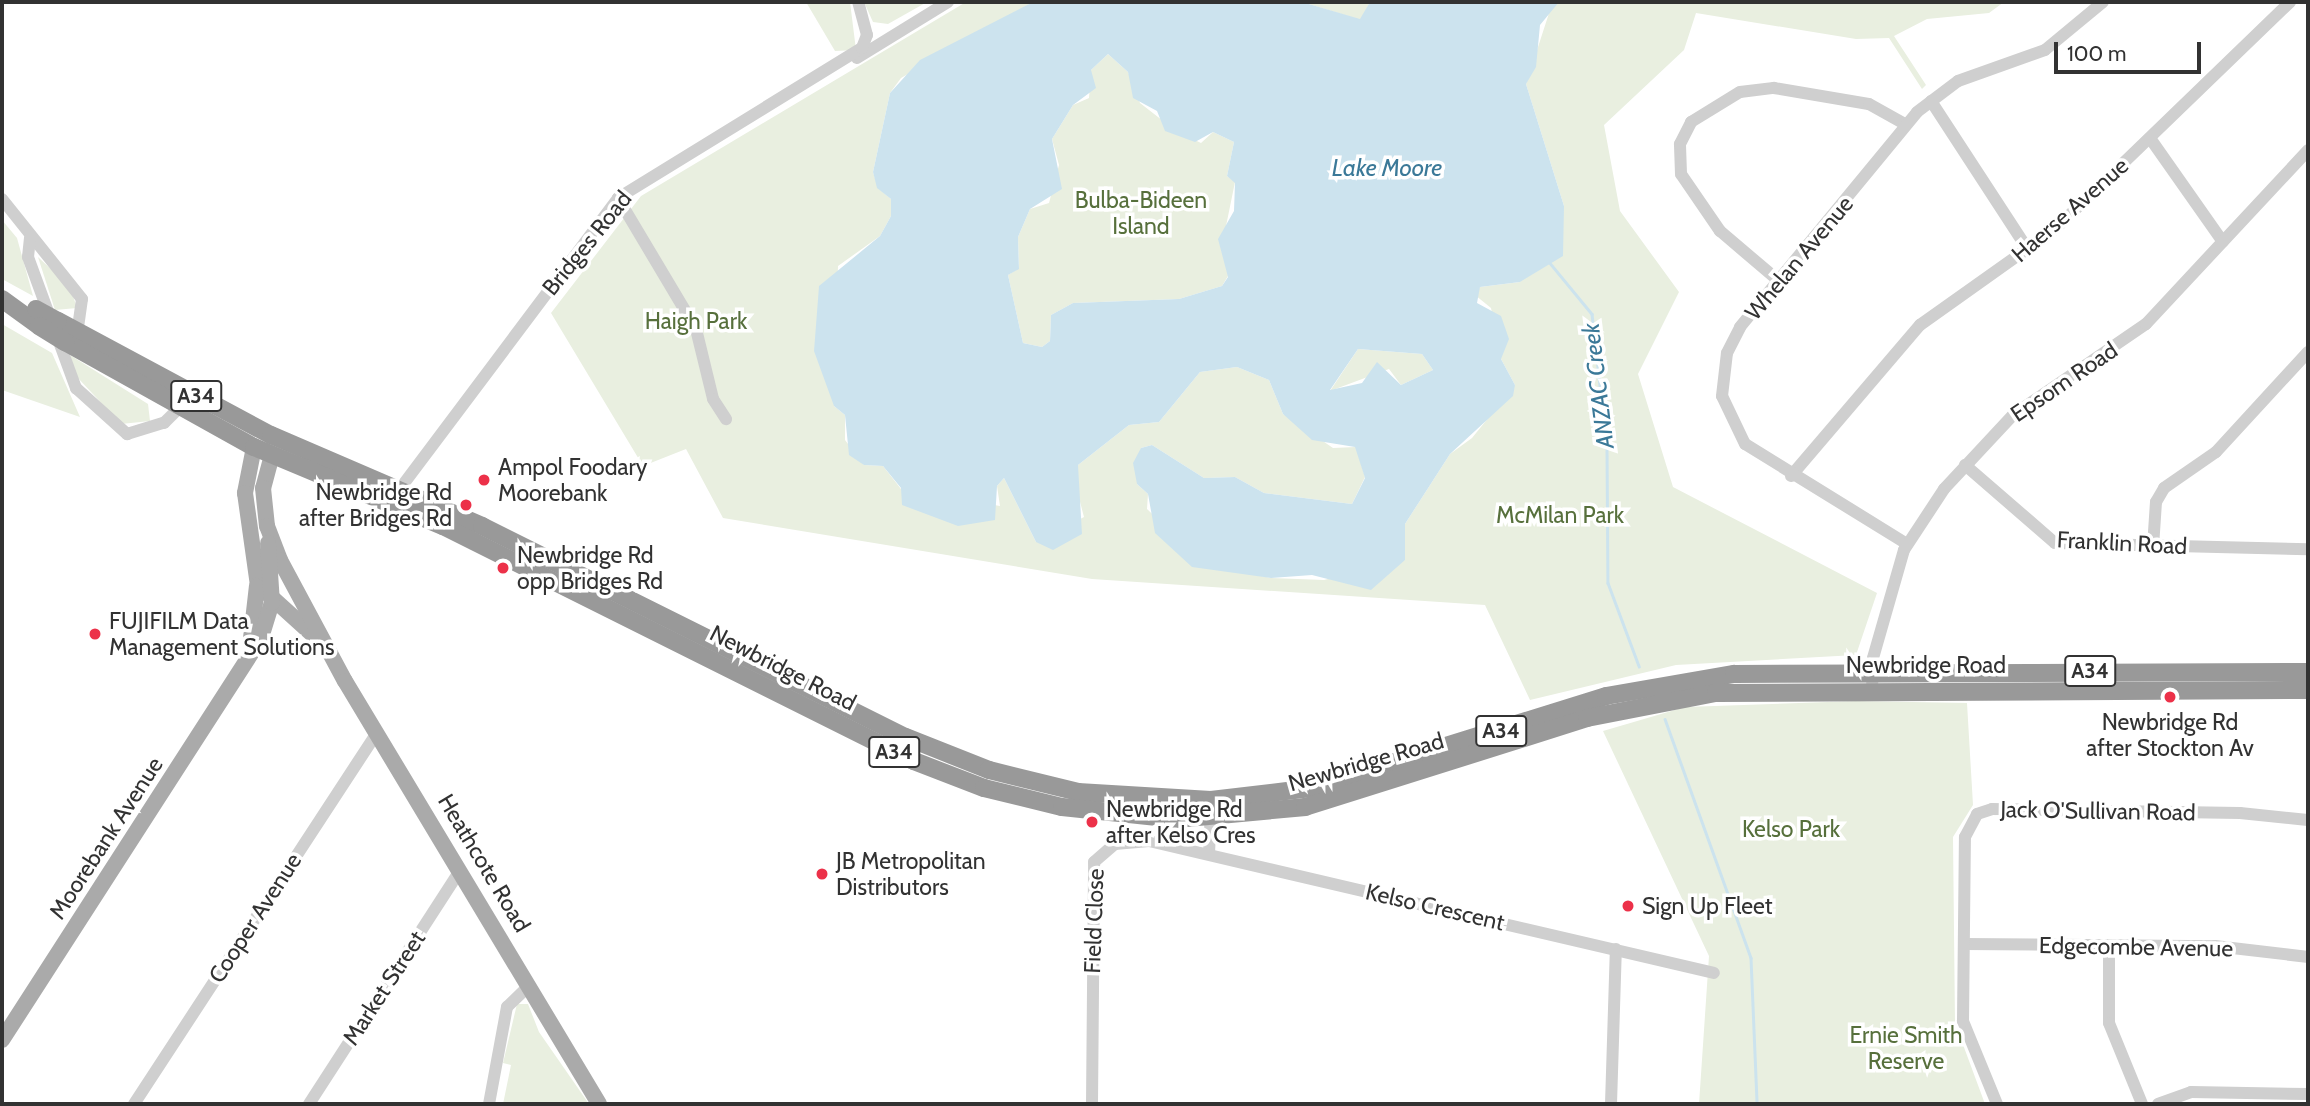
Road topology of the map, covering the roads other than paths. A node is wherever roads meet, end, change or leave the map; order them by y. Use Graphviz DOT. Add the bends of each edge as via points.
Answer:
graph roads {
  1 [pos="858,2"];
  2 [pos="948,2"];
  3 [pos="2103,2"];
  4 [pos="2290,2"];
  5 [pos="866,26"];
  6 [pos="891,34"];
  7 [pos="852,56"];
  8 [pos="1931,101"];
  9 [pos="1905,124"];
  10 [pos="2152,141"];
  11 [pos="2308,150"];
  12 [pos="618,198"];
  13 [pos="2,199"];
  14 [pos="30,238"];
  15 [pos="2223,242"];
  16 [pos="2028,250"];
  17 [pos="1780,282"];
  18 [pos="2,298"];
  19 [pos="38,318"];
  20 [pos="71,338"];
  21 [pos="2308,352"];
  22 [pos="178,408"];
  23 [pos="726,419"];
  24 [pos="274,443"];
  25 [pos="254,447"];
  26 [pos="1965,465"];
  27 [pos="1791,476"];
  28 [pos="395,496"];
  29 [pos="267,526"];
  30 [pos="1907,544"];
  31 [pos="2153,547"];
  32 [pos="2308,549"];
  33 [pos="256,580"];
  34 [pos="274,601"];
  35 [pos="308,608"];
  36 [pos="262,618"];
  37 [pos="326,647"];
  38 [pos="1871,670"];
  39 [pos="2308,672"];
  40 [pos="1671,690"];
  41 [pos="1872,690"];
  42 [pos="2308,690"];
  43 [pos="377,732"];
  44 [pos="1211,809"];
  45 [pos="2308,820"];
  46 [pos="1209,854"];
  47 [pos="460,871"];
  48 [pos="1964,944"];
  49 [pos="2109,945"];
  50 [pos="1616,949"];
  51 [pos="2308,957"];
  52 [pos="1714,973"];
  53 [pos="528,987"];
  54 [pos="2,1040"];
  55 [pos="2308,1094"];
  56 [pos="134,1104"];
  57 [pos="309,1104"];
  58 [pos="489,1104"];
  59 [pos="599,1104"];
  60 [pos="1092,1104"];
  61 [pos="1611,1104"];
  62 [pos="1997,1104"];
  63 [pos="2142,1104"];
  64 [pos="2158,1104"];
  1 -- 5 [label="street"];
  2 -- 6 [label="street, Bridges Road"];
  3 -- 8 [label="street, Whelan Avenue" via="2045,50 1968,76"];
  4 -- 10 [label="street, Haerse Avenue"];
  5 -- 6 [label="street"];
  5 -- 7 [label="street" via="866,42"];
  6 -- 7 [label="street, Bridges Road"];
  7 -- 12 [label="street, Bridges Road"];
  8 -- 9 [label="street, Whelan Avenue"];
  8 -- 16 [label="street"];
  9 -- 17 [label="street, Whelan Avenue"];
  9 -- 17 [label="street" via="1869,104 1774,88 1740,92 1690,122 1680,144 1681,174 1720,231"];
  10 -- 15 [label="street"];
  10 -- 16 [label="street, Haerse Avenue"];
  11 -- 15 [label="street, Epsom Road"];
  12 -- 23 [label="street" via="696,329 713,399"];
  12 -- 28 [label="street, Bridges Road"];
  13 -- 14 [label="street"];
  14 -- 20 [label="street" via="82,299"];
  14 -- 22 [label="street" via="28,257 76,388 127,434 164,423"];
  15 -- 26 [label="street, Epsom Road" via="2146,324 2020,409"];
  16 -- 27 [label="street, Haerse Avenue" via="1920,325"];
  17 -- 27 [label="street, Whelan Avenue" via="1733,340 1722,388 1726,412 1745,444"];
  18 -- 19 [label="highway, Newbridge Road / A34"];
  19 -- 20 [label="highway, Newbridge Road / A34, bridge"];
  19 -- 20 [label="highway, Newbridge Road / A34, bridge" via="58,321"];
  20 -- 22 [label="highway, Newbridge Road / A34"];
  20 -- 24 [label="highway, Newbridge Road / A34"];
  21 -- 31 [label="street" via="2216,452 2164,488 2156,502"];
  22 -- 25 [label="highway, Newbridge Road / A34"];
  24 -- 25 [label="highway, Newbridge Road / A34"];
  24 -- 28 [label="highway, Newbridge Road / A34"];
  24 -- 29 [label="main road, Heathcote Road" via="263,488"];
  25 -- 33 [label="main road, Heathcote Road" via="245,480"];
  26 -- 30 [label="street, Epsom Road"];
  26 -- 31 [label="street, Franklin Road" via="2055,543"];
  27 -- 30 [label="street, Whelan Avenue"];
  28 -- 44 [label="highway, Newbridge Road / A34" via="951,777 1062,807 1141,818"];
  29 -- 34 [label="main road, Moorebank Avenue"];
  29 -- 35 [label="main road, Heathcote Road"];
  30 -- 38 [label="street, Epsom Road"];
  31 -- 32 [label="street, Franklin Road"];
  33 -- 34 [label="main road, Heathcote Road"];
  33 -- 36 [label="main road, Moorebank Avenue"];
  34 -- 35 [label="main road" via="295,596"];
  34 -- 36 [label="main road, Moorebank Avenue"];
  34 -- 37 [label="main road, Heathcote Road"];
  35 -- 37 [label="main road, Heathcote Road"];
  36 -- 54 [label="main road, Moorebank Avenue" via="246,660"];
  37 -- 43 [label="main road, Heathcote Road"];
  38 -- 39 [label="highway, Newbridge Road / A34"];
  38 -- 40 [label="highway, Newbridge Road / A34"];
  38 -- 41 [label="street, Epsom Road"];
  40 -- 41 [label="highway, Newbridge Road / A34"];
  40 -- 44 [label="highway, Newbridge Road / A34" via="1630,698 1342,798"];
  41 -- 42 [label="highway, Newbridge Road / A34"];
  43 -- 47 [label="main road, Heathcote Road"];
  43 -- 56 [label="street, Cooper Avenue"];
  44 -- 46 [label="street"];
  45 -- 48 [label="street, Jack O'Sullivan Road" via="2240,813 1986,811 1971,820 1965,837"];
  46 -- 50 [label="street, Kelso Crescent"];
  46 -- 60 [label="street, Field Close" via="1149,841 1115,844 1094,862"];
  47 -- 53 [label="main road, Heathcote Road"];
  47 -- 57 [label="street, Market Street"];
  48 -- 49 [label="street, Edgecombe Avenue"];
  48 -- 62 [label="street, Jack O'Sullivan Road" via="1963,1021"];
  49 -- 51 [label="street, Edgecombe Avenue" via="2215,946"];
  49 -- 63 [label="street" via="2109,1023"];
  50 -- 52 [label="street, Kelso Crescent"];
  50 -- 61 [label="street"];
  53 -- 58 [label="street" via="507,1007"];
  53 -- 59 [label="main road, Heathcote Road"];
  55 -- 64 [label="street" via="2191,1092"];
}
